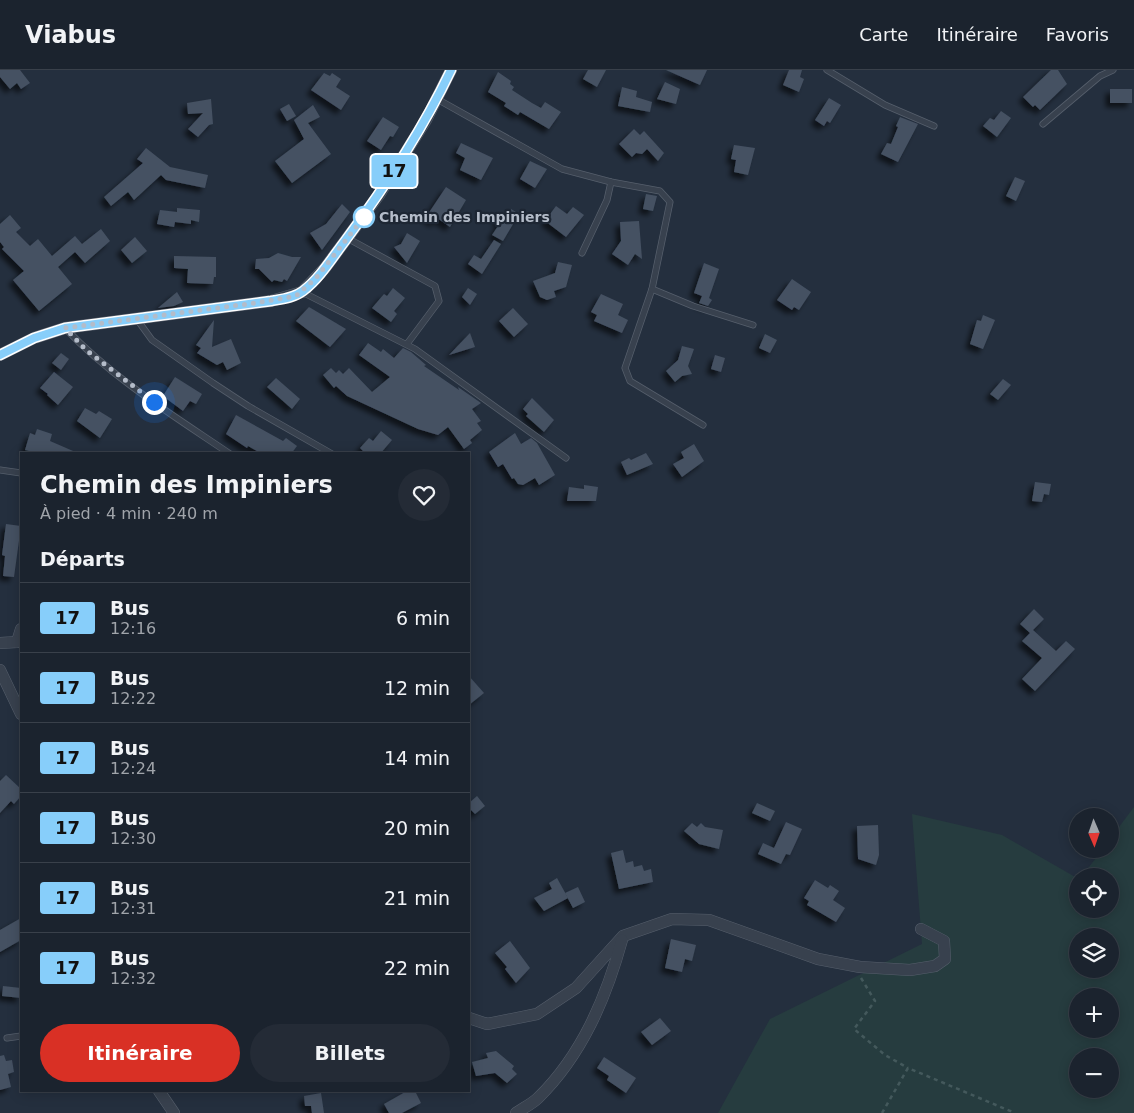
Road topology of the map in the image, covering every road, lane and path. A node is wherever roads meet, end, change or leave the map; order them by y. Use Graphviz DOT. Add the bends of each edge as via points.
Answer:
graph roads {
  1 [pos="451,70"];
  2 [pos="827,70"];
  3 [pos="1113,70"];
  4 [pos="437,99"];
  5 [pos="1043,124"];
  6 [pos="934,126"];
  7 [pos="611,182"];
  8 [pos="347,238"];
  9 [pos="582,253"];
  10 [pos="652,289"];
  11 [pos="302,292"];
  12 [pos="136,318"];
  13 [pos="753,325"];
  14 [pos="65,328"];
  15 [pos="407,344"];
  16 [pos="0,355"];
  17 [pos="703,425"];
  18 [pos="227,452"];
  19 [pos="328,452"];
  20 [pos="566,458"];
  21 [pos="0,470"];
  22 [pos="20,472"];
  23 [pos="0,643"];
  24 [pos="19,645"];
  25 [pos="0,670"];
  26 [pos="20,712"];
  27 [pos="921,929"];
  28 [pos="623,936"];
  29 [pos="853,965"];
  30 [pos="470,1018"];
  31 [pos="20,1036"];
  32 [pos="7,1038"];
  33 [pos="908,1068"];
  34 [pos="160,1092"];
  35 [pos="174,1113"];
  36 [pos="516,1113"];
  37 [pos="882,1113"];
  38 [pos="1015,1113"];
  1 -- 4 [label="street"];
  2 -- 6 [label="lane" via="885,105"];
  3 -- 5 [label="lane" via="1100,76"];
  4 -- 7 [label="lane" via="562,169"];
  4 -- 8 [label="street" via="379,195"];
  7 -- 9 [label="lane" via="607,200"];
  7 -- 10 [label="lane" via="660,191 670,202"];
  8 -- 11 [label="street"];
  8 -- 15 [label="lane" via="435,286 439,300"];
  10 -- 13 [label="lane"];
  10 -- 17 [label="lane" via="624,368 630,382"];
  11 -- 12 [label="street" via="271,301"];
  11 -- 15 [label="lane"];
  12 -- 14 [label="street"];
  12 -- 19 [label="lane" via="152,340 213,383"];
  14 -- 16 [label="street" via="34,338"];
  14 -- 18 [label="lane" via="86,350"];
  15 -- 20 [label="lane"];
  21 -- 22 [label="lane"];
  23 -- 24 [label="street"];
  25 -- 26 [label="street"];
  27 -- 29 [label="street" via="944,941 945,959 935,966 910,970"];
  28 -- 29 [label="street" via="672,918 696,918 729,926 818,959"];
  28 -- 30 [label="street" via="576,988 537,1014 487,1024"];
  28 -- 36 [label="street" via="609,986 580,1047 538,1099"];
  29 -- 33 [label="path" via="875,1001 854,1029 884,1054"];
  31 -- 32 [label="lane"];
  33 -- 37 [label="path"];
  33 -- 38 [label="path"];
  34 -- 35 [label="street"];
}
